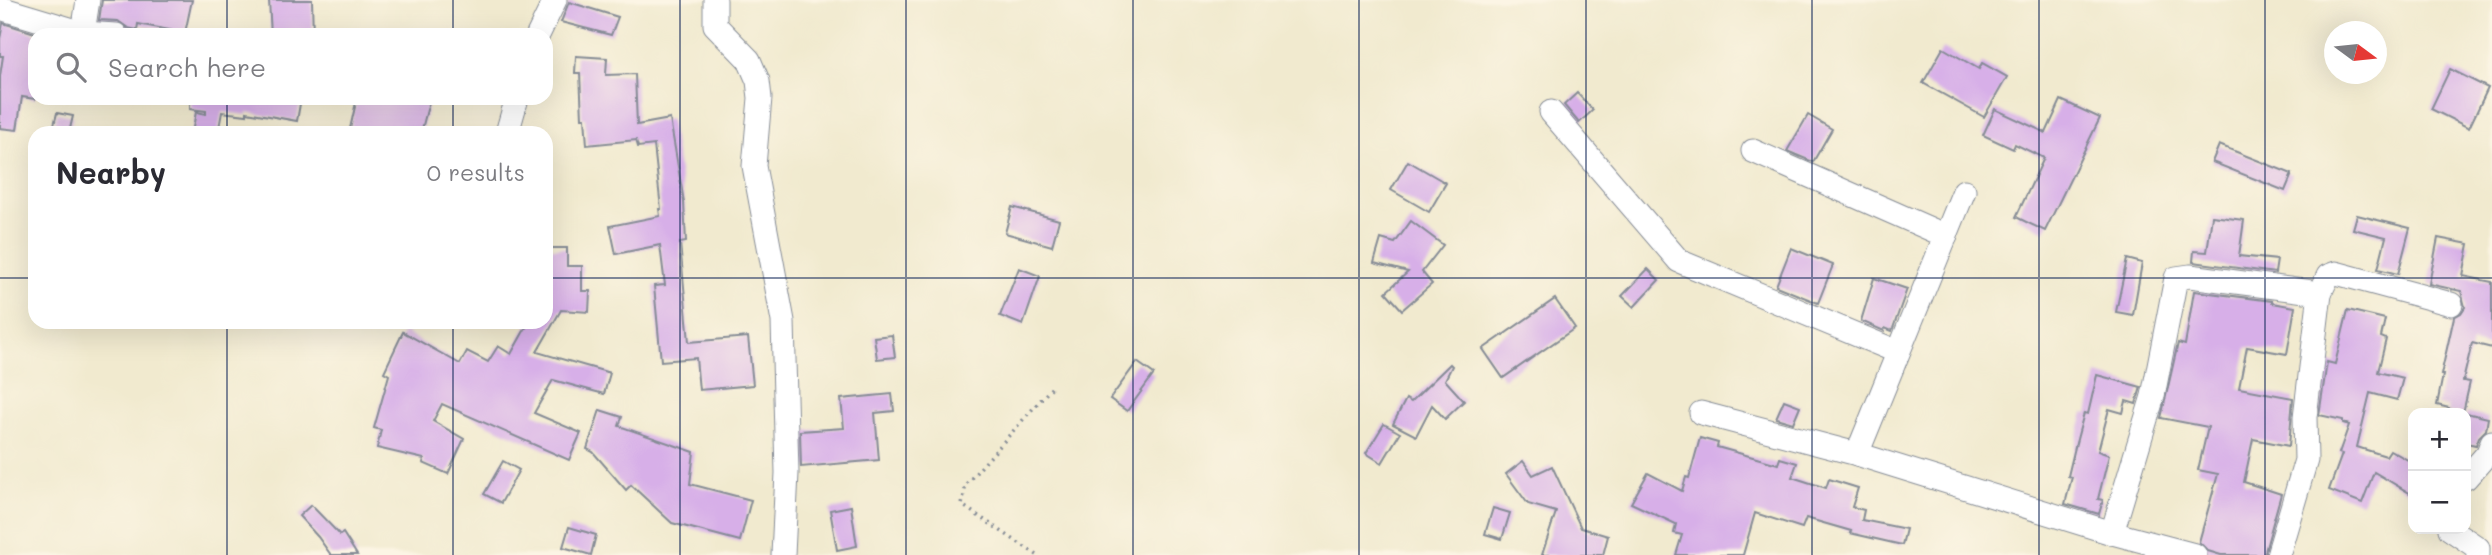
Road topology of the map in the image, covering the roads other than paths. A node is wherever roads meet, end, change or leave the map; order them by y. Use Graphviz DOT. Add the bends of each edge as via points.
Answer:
graph roads {
  1 [pos="88,0"];
  2 [pos="555,0"];
  3 [pos="715,0"];
  4 [pos="0,8"];
  5 [pos="66,28"];
  6 [pos="84,28"];
  7 [pos="541,28"];
  8 [pos="515,105"];
  9 [pos="1551,112"];
  10 [pos="509,126"];
  11 [pos="1753,151"];
  12 [pos="1964,191"];
  13 [pos="1945,236"];
  14 [pos="2320,293"];
  15 [pos="2451,304"];
  16 [pos="1898,352"];
  17 [pos="1700,413"];
  18 [pos="2492,442"];
  19 [pos="1857,454"];
  20 [pos="2471,472"];
  21 [pos="2112,533"];
  22 [pos="2457,534"];
  23 [pos="783,555"];
  24 [pos="2195,555"];
  25 [pos="2278,555"];
  26 [pos="2478,555"];
  1 -- 6 [label="street"];
  2 -- 7 [label="street"];
  3 -- 23 [label="street" via="715,25 749,60 758,81 754,166 783,321 787,473"];
  4 -- 5 [label="street"];
  8 -- 10 [label="street"];
  9 -- 16 [label="street" via="1679,261"];
  11 -- 13 [label="street"];
  12 -- 13 [label="street"];
  13 -- 16 [label="street"];
  14 -- 15 [label="street" via="2328,276 2336,273"];
  14 -- 21 [label="street" via="2176,278 2153,396"];
  14 -- 25 [label="street" via="2305,416 2306,460"];
  16 -- 19 [label="street"];
  17 -- 19 [label="street"];
  18 -- 20 [label="street"];
  19 -- 21 [label="street"];
  21 -- 24 [label="street"];
  22 -- 26 [label="street" via="2478,548"];
}
